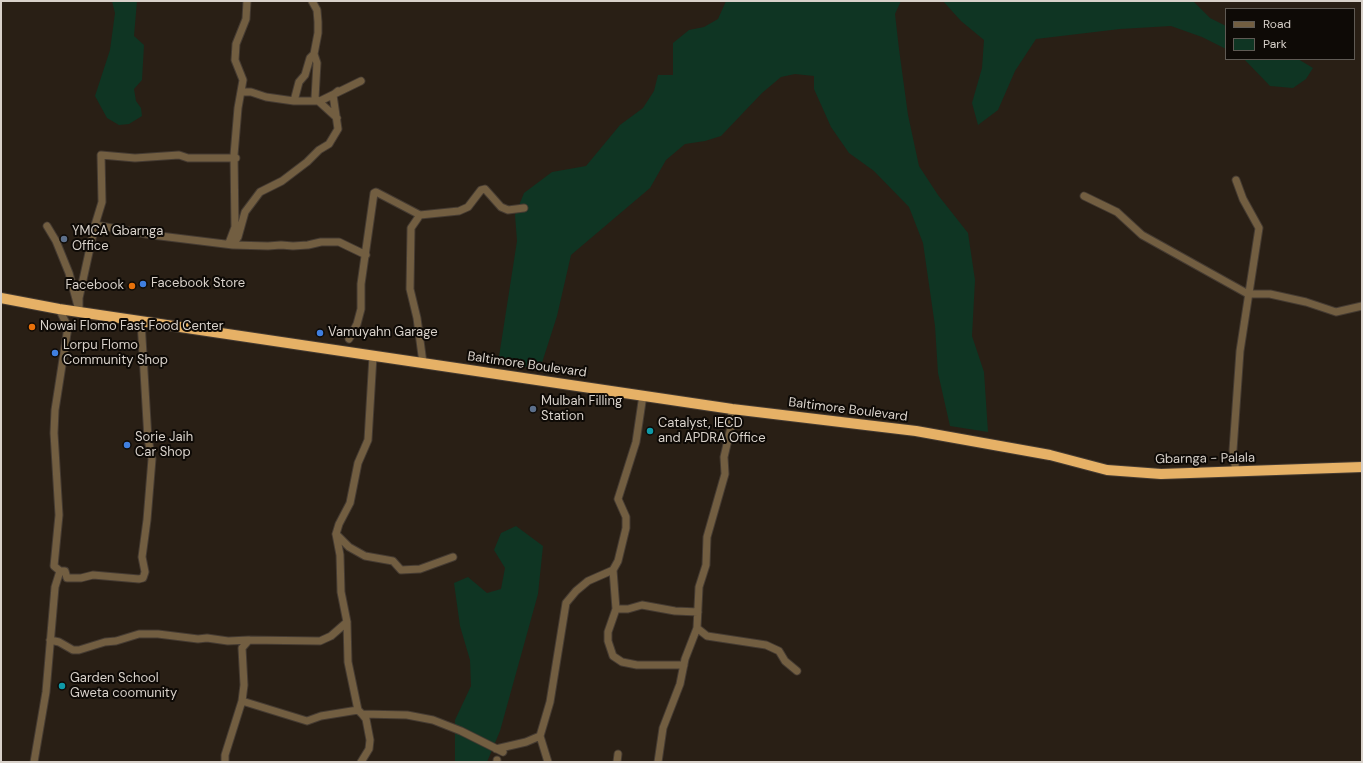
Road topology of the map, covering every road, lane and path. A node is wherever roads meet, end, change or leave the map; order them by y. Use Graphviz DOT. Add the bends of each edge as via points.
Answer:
graph roads {
  1 [pos="247,1"];
  2 [pos="312,1"];
  3 [pos="314,54"];
  4 [pos="361,81"];
  5 [pos="338,91"];
  6 [pos="242,92"];
  7 [pos="294,101"];
  8 [pos="320,101"];
  9 [pos="337,118"];
  10 [pos="236,158"];
  11 [pos="1236,180"];
  12 [pos="1084,196"];
  13 [pos="524,208"];
  14 [pos="420,215"];
  15 [pos="96,225"];
  16 [pos="47,226"];
  17 [pos="231,244"];
  18 [pos="366,255"];
  19 [pos="1248,294"];
  20 [pos="1,298"];
  21 [pos="1362,306"];
  22 [pos="59,309"];
  23 [pos="79,310"];
  24 [pos="141,321"];
  25 [pos="349,339"];
  26 [pos="373,356"];
  27 [pos="423,363"];
  28 [pos="643,395"];
  29 [pos="732,409"];
  30 [pos="1050,455"];
  31 [pos="1362,467"];
  32 [pos="1236,472"];
  33 [pos="336,534"];
  34 [pos="453,557"];
  35 [pos="613,570"];
  36 [pos="60,571"];
  37 [pos="616,609"];
  38 [pos="698,612"];
  39 [pos="347,622"];
  40 [pos="697,628"];
  41 [pos="50,640"];
  42 [pos="249,640"];
  43 [pos="684,665"];
  44 [pos="797,671"];
  45 [pos="242,701"];
  46 [pos="360,712"];
  47 [pos="540,736"];
  48 [pos="496,749"];
  49 [pos="503,752"];
  50 [pos="618,754"];
  51 [pos="34,762"];
  52 [pos="225,762"];
  53 [pos="361,762"];
  54 [pos="548,762"];
  55 [pos="617,762"];
  56 [pos="658,762"];
  1 -- 6 [label="street" via="246,19 236,44 235,60 242,80"];
  2 -- 3 [label="street" via="318,16"];
  3 -- 7 [label="street" via="310,58"];
  3 -- 8 [label="street" via="317,63 315,98"];
  4 -- 5 [label="street"];
  5 -- 8 [label="street"];
  5 -- 9 [label="street" via="333,95"];
  6 -- 7 [label="street"];
  6 -- 10 [label="street" via="238,108"];
  7 -- 8 [label="street"];
  8 -- 9 [label="street"];
  9 -- 17 [label="street" via="338,129 329,144 282,181 260,192 245,212 238,237"];
  10 -- 15 [label="street" via="188,158 179,155 130,158 101,155 102,202"];
  10 -- 17 [label="street" via="235,227"];
  11 -- 19 [label="street" via="1259,228"];
  12 -- 19 [label="street" via="1117,212 1142,235"];
  13 -- 14 [label="street" via="508,210 501,207 485,189 481,190 468,207 459,211"];
  14 -- 18 [label="street" via="374,193"];
  14 -- 27 [label="street" via="411,228 410,289"];
  15 -- 17 [label="street" via="152,235"];
  15 -- 23 [label="street" via="79,298"];
  16 -- 23 [label="street" via="69,273"];
  17 -- 18 [label="street" via="293,246 339,242"];
  18 -- 25 [label="street" via="357,324"];
  19 -- 21 [label="street" via="1277,296 1336,312"];
  19 -- 32 [label="street" via="1240,351 1234,428"];
  20 -- 22 [label="highway, Baltimore Boulevard"];
  22 -- 23 [label="highway, Baltimore Boulevard"];
  22 -- 36 [label="street" via="68,327 55,410 54,433 59,515 54,566"];
  23 -- 24 [label="highway, Baltimore Boulevard"];
  24 -- 26 [label="highway, Baltimore Boulevard"];
  24 -- 36 [label="street" via="148,439 152,459 142,557 145,572 139,579 93,575 67,578 65,572"];
  26 -- 27 [label="highway, Baltimore Boulevard"];
  26 -- 33 [label="street" via="368,440 358,463 350,503"];
  27 -- 28 [label="highway, Baltimore Boulevard"];
  28 -- 29 [label="highway, Baltimore Boulevard"];
  28 -- 35 [label="street" via="636,442 618,499 626,517 626,528 618,561"];
  29 -- 30 [label="highway, Baltimore Boulevard" via="916,431"];
  29 -- 38 [label="street" via="731,427 724,456 725,474 707,537 706,565 699,587"];
  30 -- 32 [label="highway, Gbarnga - Palala" via="1107,470 1161,474"];
  31 -- 32 [label="highway, Gbarnga - Palala"];
  33 -- 34 [label="street" via="349,547 365,556 393,561 401,570 420,570"];
  33 -- 39 [label="street" via="340,555 341,592"];
  35 -- 37 [label="street"];
  35 -- 47 [label="street" via="588,581 566,603 550,702"];
  36 -- 41 [label="street" via="55,587"];
  37 -- 38 [label="street" via="642,606"];
  37 -- 43 [label="street" via="608,632 613,656 622,662 637,665"];
  38 -- 40 [label="street"];
  39 -- 42 [label="street" via="331,636 320,641"];
  39 -- 46 [label="street" via="348,662"];
  40 -- 43 [label="street"];
  40 -- 44 [label="street" via="707,636 766,645 779,652"];
  41 -- 42 [label="street" via="79,650 139,634 228,641"];
  41 -- 51 [label="street" via="46,692"];
  42 -- 45 [label="street" via="242,648"];
  43 -- 56 [label="street" via="680,684 663,728"];
  45 -- 46 [label="street" via="307,721 321,716"];
  45 -- 52 [label="street"];
  46 -- 48 [label="street" via="406,715 433,720"];
  46 -- 53 [label="street" via="366,719 370,740 369,749"];
  47 -- 48 [label="street"];
  47 -- 54 [label="street"];
  48 -- 49 [label="street"];
  50 -- 55 [label="street"];
}
